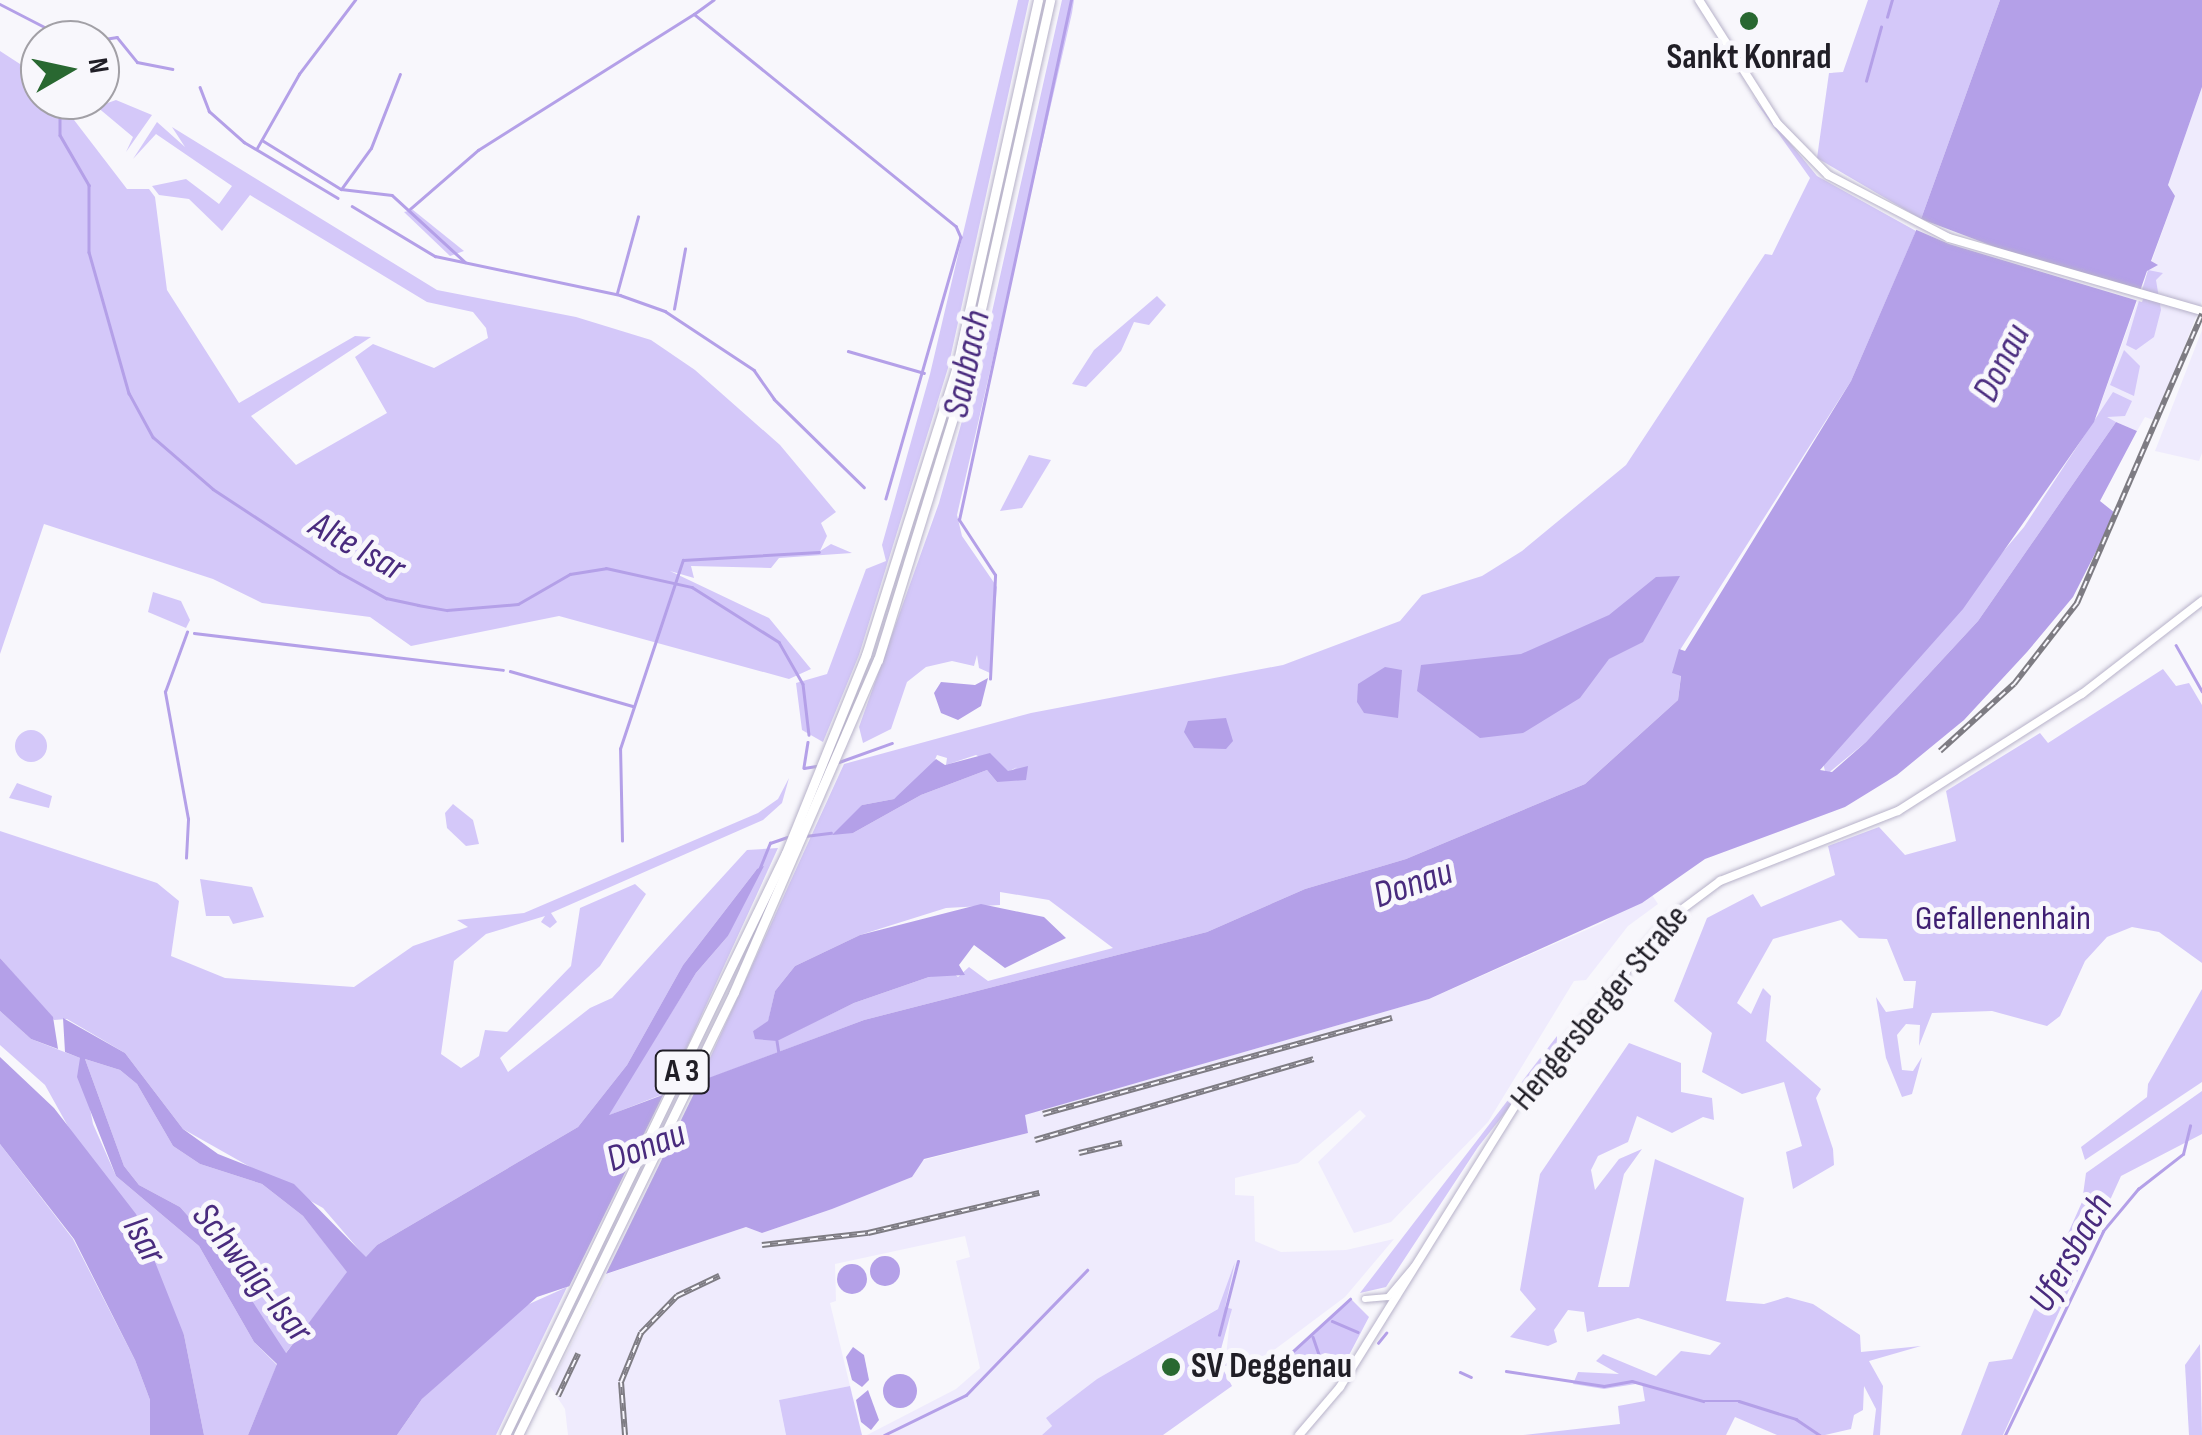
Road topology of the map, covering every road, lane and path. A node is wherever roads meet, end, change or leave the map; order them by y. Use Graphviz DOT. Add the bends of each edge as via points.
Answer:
graph roads {
  1 [pos="1038,0"];
  2 [pos="1050,0"];
  3 [pos="1699,0"];
  4 [pos="2202,311"];
  5 [pos="2202,601"];
  6 [pos="1415,1266"];
  7 [pos="1365,1299"];
  8 [pos="505,1435"];
  9 [pos="518,1435"];
  10 [pos="1298,1435"];
  1 -- 8 [label="highway, A 3" via="956,370 841,721 726,982"];
  2 -- 9 [label="highway, A 3" via="966,372 853,725 734,992"];
  3 -- 4 [label="main road" via="1789,140 1828,175 1949,238"];
  5 -- 6 [label="main road, Hengersberger Straße" via="2082,694 1898,812 1798,846 1693,898 1650,940 1516,1104"];
  6 -- 7 [label="street, Hengersberger Straße" via="1388,1296"];
  6 -- 10 [label="main road, Hengersberger Straße" via="1340,1387"];
}
